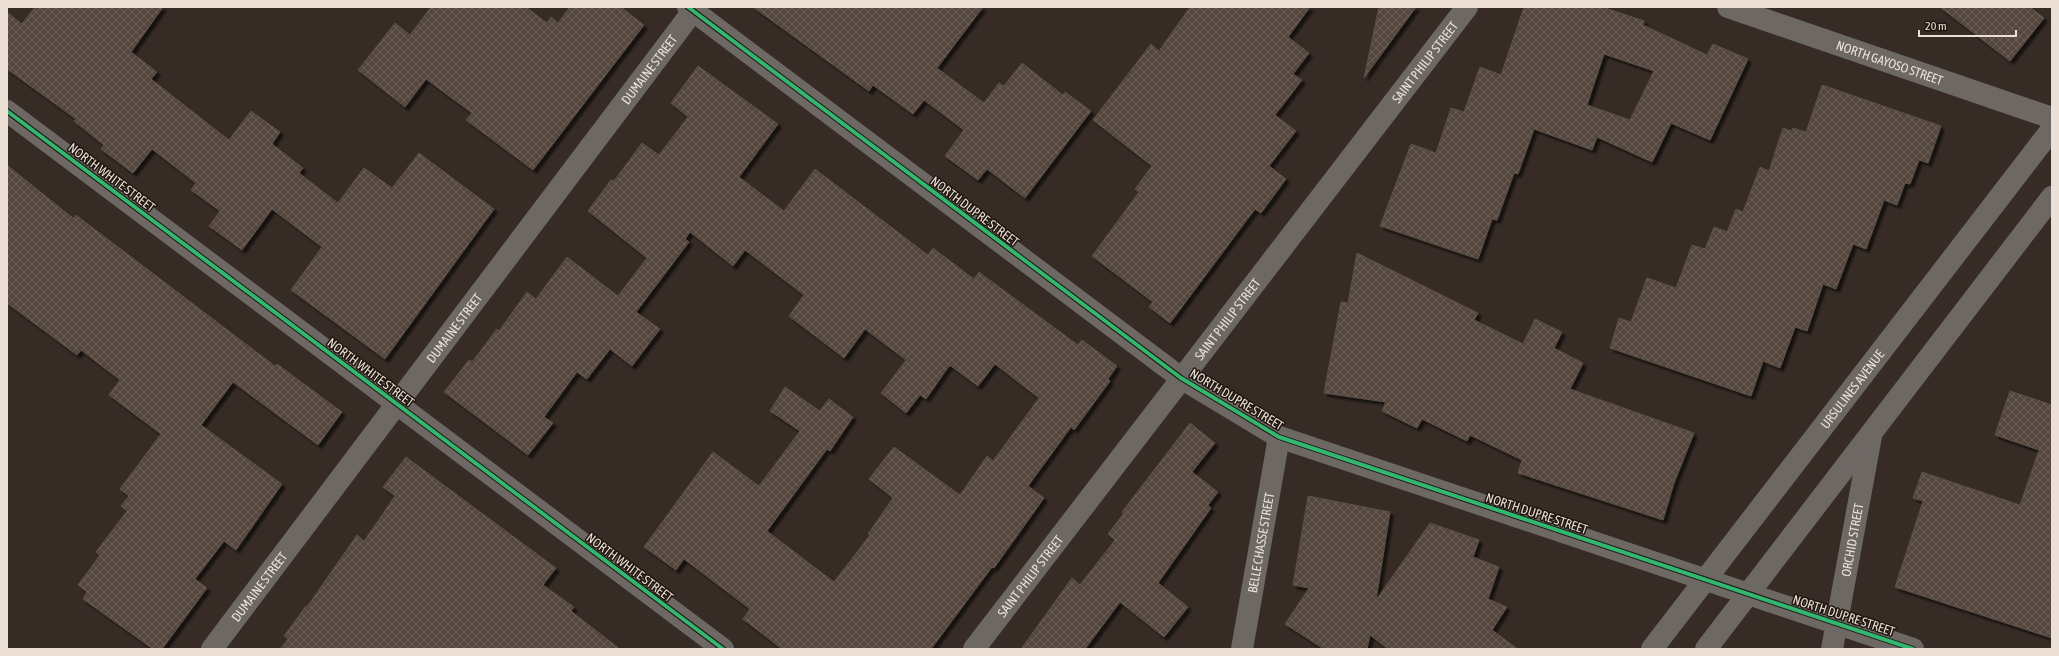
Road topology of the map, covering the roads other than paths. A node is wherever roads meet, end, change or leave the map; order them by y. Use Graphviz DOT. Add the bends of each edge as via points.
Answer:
graph roads {
  1 [pos="1466,7"];
  2 [pos="1728,7"];
  3 [pos="692,8"];
  4 [pos="7,111"];
  5 [pos="2052,118"];
  6 [pos="2052,129"];
  7 [pos="2052,197"];
  8 [pos="1181,378"];
  9 [pos="397,404"];
  10 [pos="1872,431"];
  11 [pos="1279,437"];
  12 [pos="1706,580"];
  13 [pos="1748,594"];
  14 [pos="1837,623"];
  15 [pos="212,649"];
  16 [pos="723,649"];
  17 [pos="974,649"];
  18 [pos="1242,649"];
  19 [pos="1652,649"];
  20 [pos="1706,649"];
  21 [pos="1832,649"];
  22 [pos="1913,649"];
  1 -- 8 [label="street, SAINT PHILIP STREET"];
  2 -- 5 [label="street, NORTH GAYOSO STREET"];
  3 -- 8 [label="street, NORTH DUPRE STREET"];
  3 -- 9 [label="street, DUMAINE STREET"];
  4 -- 9 [label="street, NORTH WHITE STREET"];
  6 -- 12 [label="street, URSULINES AVENUE"];
  7 -- 10 [label="street"];
  8 -- 11 [label="street, NORTH DUPRE STREET"];
  8 -- 17 [label="street, SAINT PHILIP STREET"];
  9 -- 15 [label="street, DUMAINE STREET"];
  9 -- 16 [label="street, NORTH WHITE STREET"];
  10 -- 13 [label="street"];
  10 -- 14 [label="street, ORCHID STREET"];
  11 -- 12 [label="street, NORTH DUPRE STREET"];
  11 -- 18 [label="street, BELLE CHASSE STREET"];
  12 -- 13 [label="street, NORTH DUPRE STREET"];
  12 -- 19 [label="street, URSULINES AVENUE"];
  13 -- 14 [label="street, NORTH DUPRE STREET"];
  13 -- 20 [label="street"];
  14 -- 21 [label="street, ORCHID STREET"];
  14 -- 22 [label="street, NORTH DUPRE STREET"];
}
